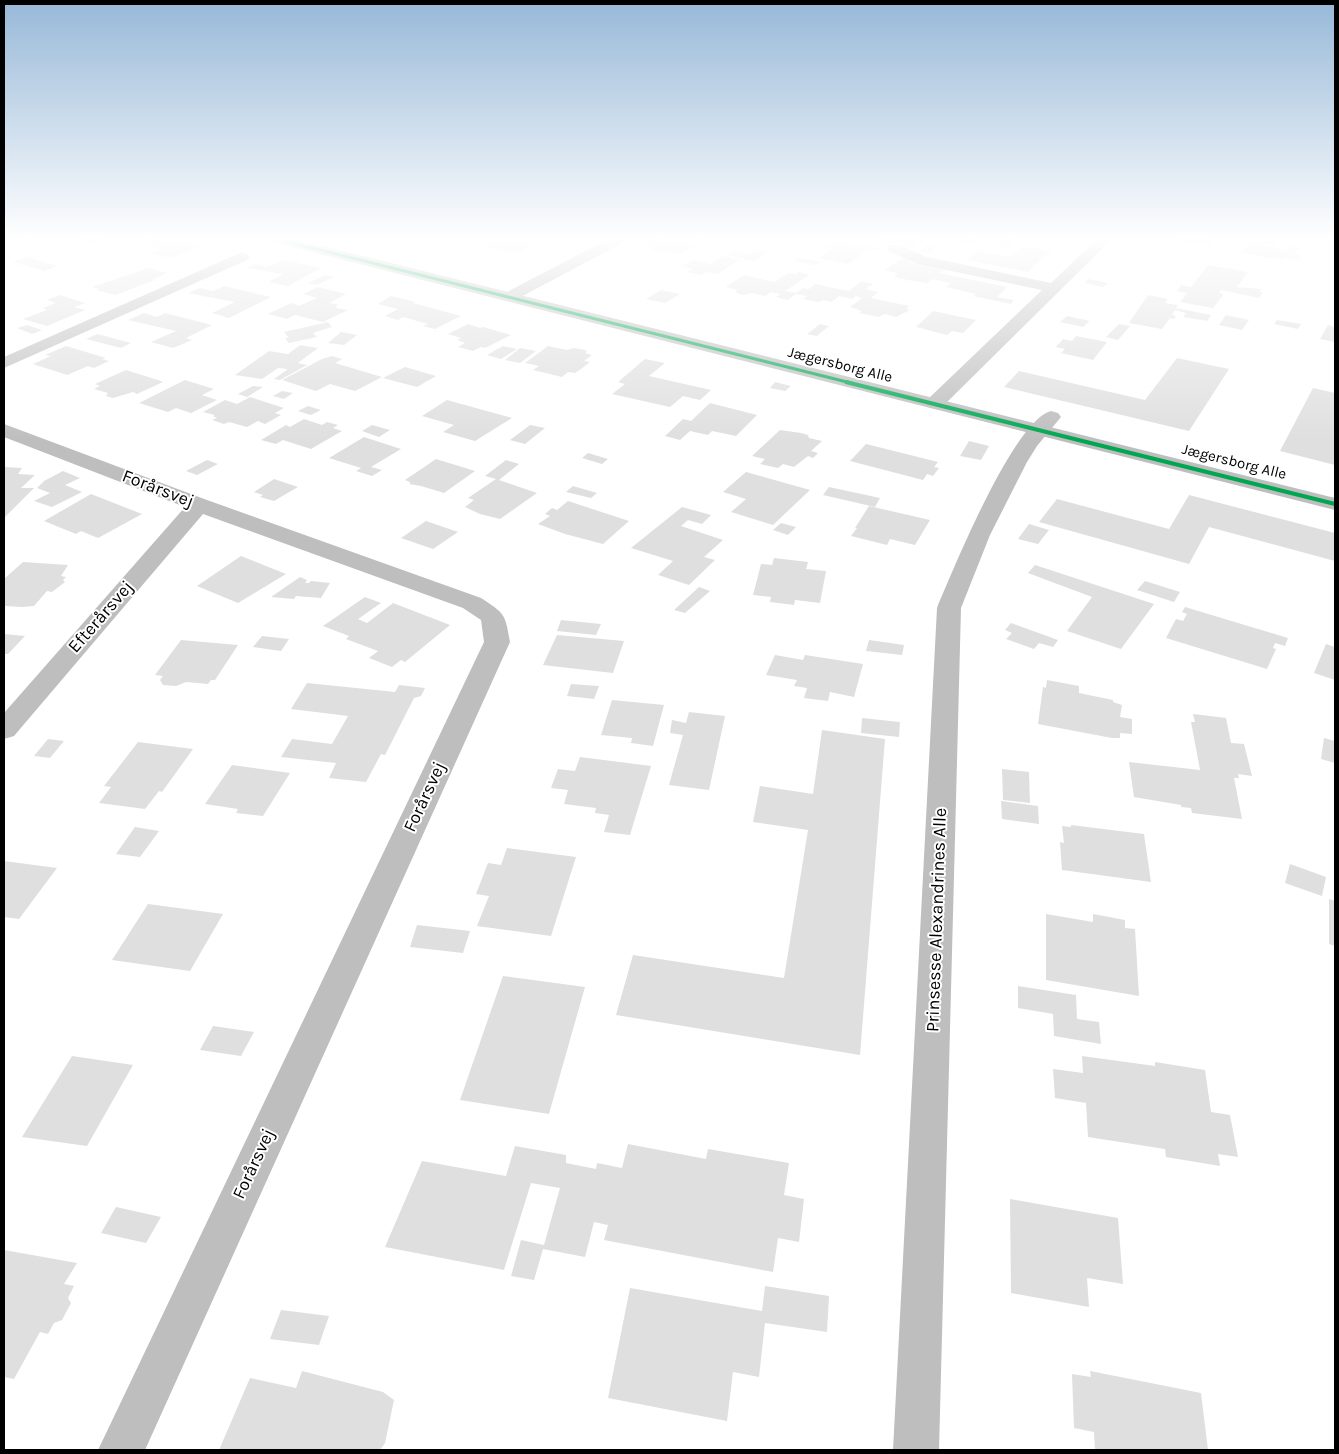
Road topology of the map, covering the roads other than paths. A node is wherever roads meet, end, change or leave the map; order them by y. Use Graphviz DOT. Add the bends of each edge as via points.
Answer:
graph roads {
  1 [pos="134,305"];
  2 [pos="543,305"];
  3 [pos="590,305"];
  4 [pos="1037,305"];
  5 [pos="4,363"];
  6 [pos="941,397"];
  7 [pos="1045,423"];
  8 [pos="4,430"];
  9 [pos="1308,480"];
  10 [pos="1335,504"];
  11 [pos="199,505"];
  12 [pos="4,730"];
  13 [pos="121,1450"];
  14 [pos="916,1450"];
  1 -- 5 [label="street"];
  2 -- 6 [label="street, Jægersborg Alle"];
  3 -- 6 [label="street, Jægersborg Alle"];
  4 -- 6 [label="street"];
  6 -- 7 [label="street, Jægersborg Alle"];
  7 -- 9 [label="street, Jægersborg Alle"];
  7 -- 10 [label="street, Jægersborg Alle"];
  7 -- 14 [label="street, Prinsesse Alexandrines Alle" via="1028,443 979,535 949,608"];
  8 -- 11 [label="street, Forårsvej"];
  11 -- 12 [label="street, Efterårsvej"];
  11 -- 13 [label="street, Forårsvej" via="472,604 493,617 497,642"];
}
